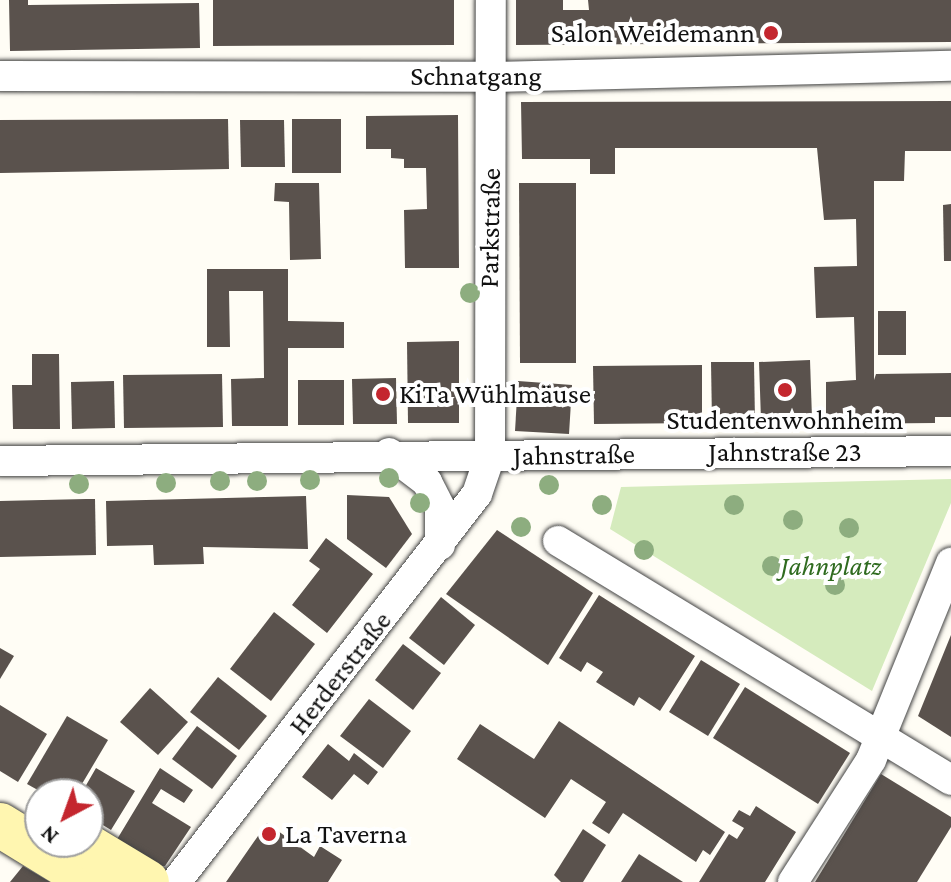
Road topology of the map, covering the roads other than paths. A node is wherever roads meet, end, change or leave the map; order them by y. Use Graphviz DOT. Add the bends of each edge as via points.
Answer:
graph roads {
  1 [pos="491,0"];
  2 [pos="951,66"];
  3 [pos="0,76"];
  4 [pos="492,77"];
  5 [pos="951,451"];
  6 [pos="389,453"];
  7 [pos="490,456"];
  8 [pos="0,461"];
  9 [pos="558,541"];
  10 [pos="440,545"];
  11 [pos="951,563"];
  12 [pos="880,736"];
  13 [pos="951,780"];
  14 [pos="0,793"];
  15 [pos="24,808"];
  16 [pos="0,825"];
  17 [pos="104,856"];
  18 [pos="93,882"];
  19 [pos="147,882"];
  20 [pos="176,882"];
  21 [pos="793,882"];
  1 -- 4 [label="street, Parkstraße"];
  2 -- 4 [label="street, Schnatgang"];
  3 -- 4 [label="street, Schnatgang"];
  4 -- 7 [label="street, Parkstraße"];
  5 -- 7 [label="street, Jahnstraße"];
  6 -- 7 [label="street, Jahnstraße"];
  6 -- 8 [label="street, Jahnstraße"];
  6 -- 10 [label="street" via="427,482 440,508"];
  7 -- 10 [label="street, Herderstraße" via="477,494"];
  9 -- 12 [label="street"];
  10 -- 20 [label="street, Herderstraße"];
  11 -- 12 [label="street"];
  12 -- 13 [label="street"];
  12 -- 21 [label="street"];
  14 -- 15 [label="main road"];
  16 -- 18 [label="main road"];
  17 -- 19 [label="main road"];
}
